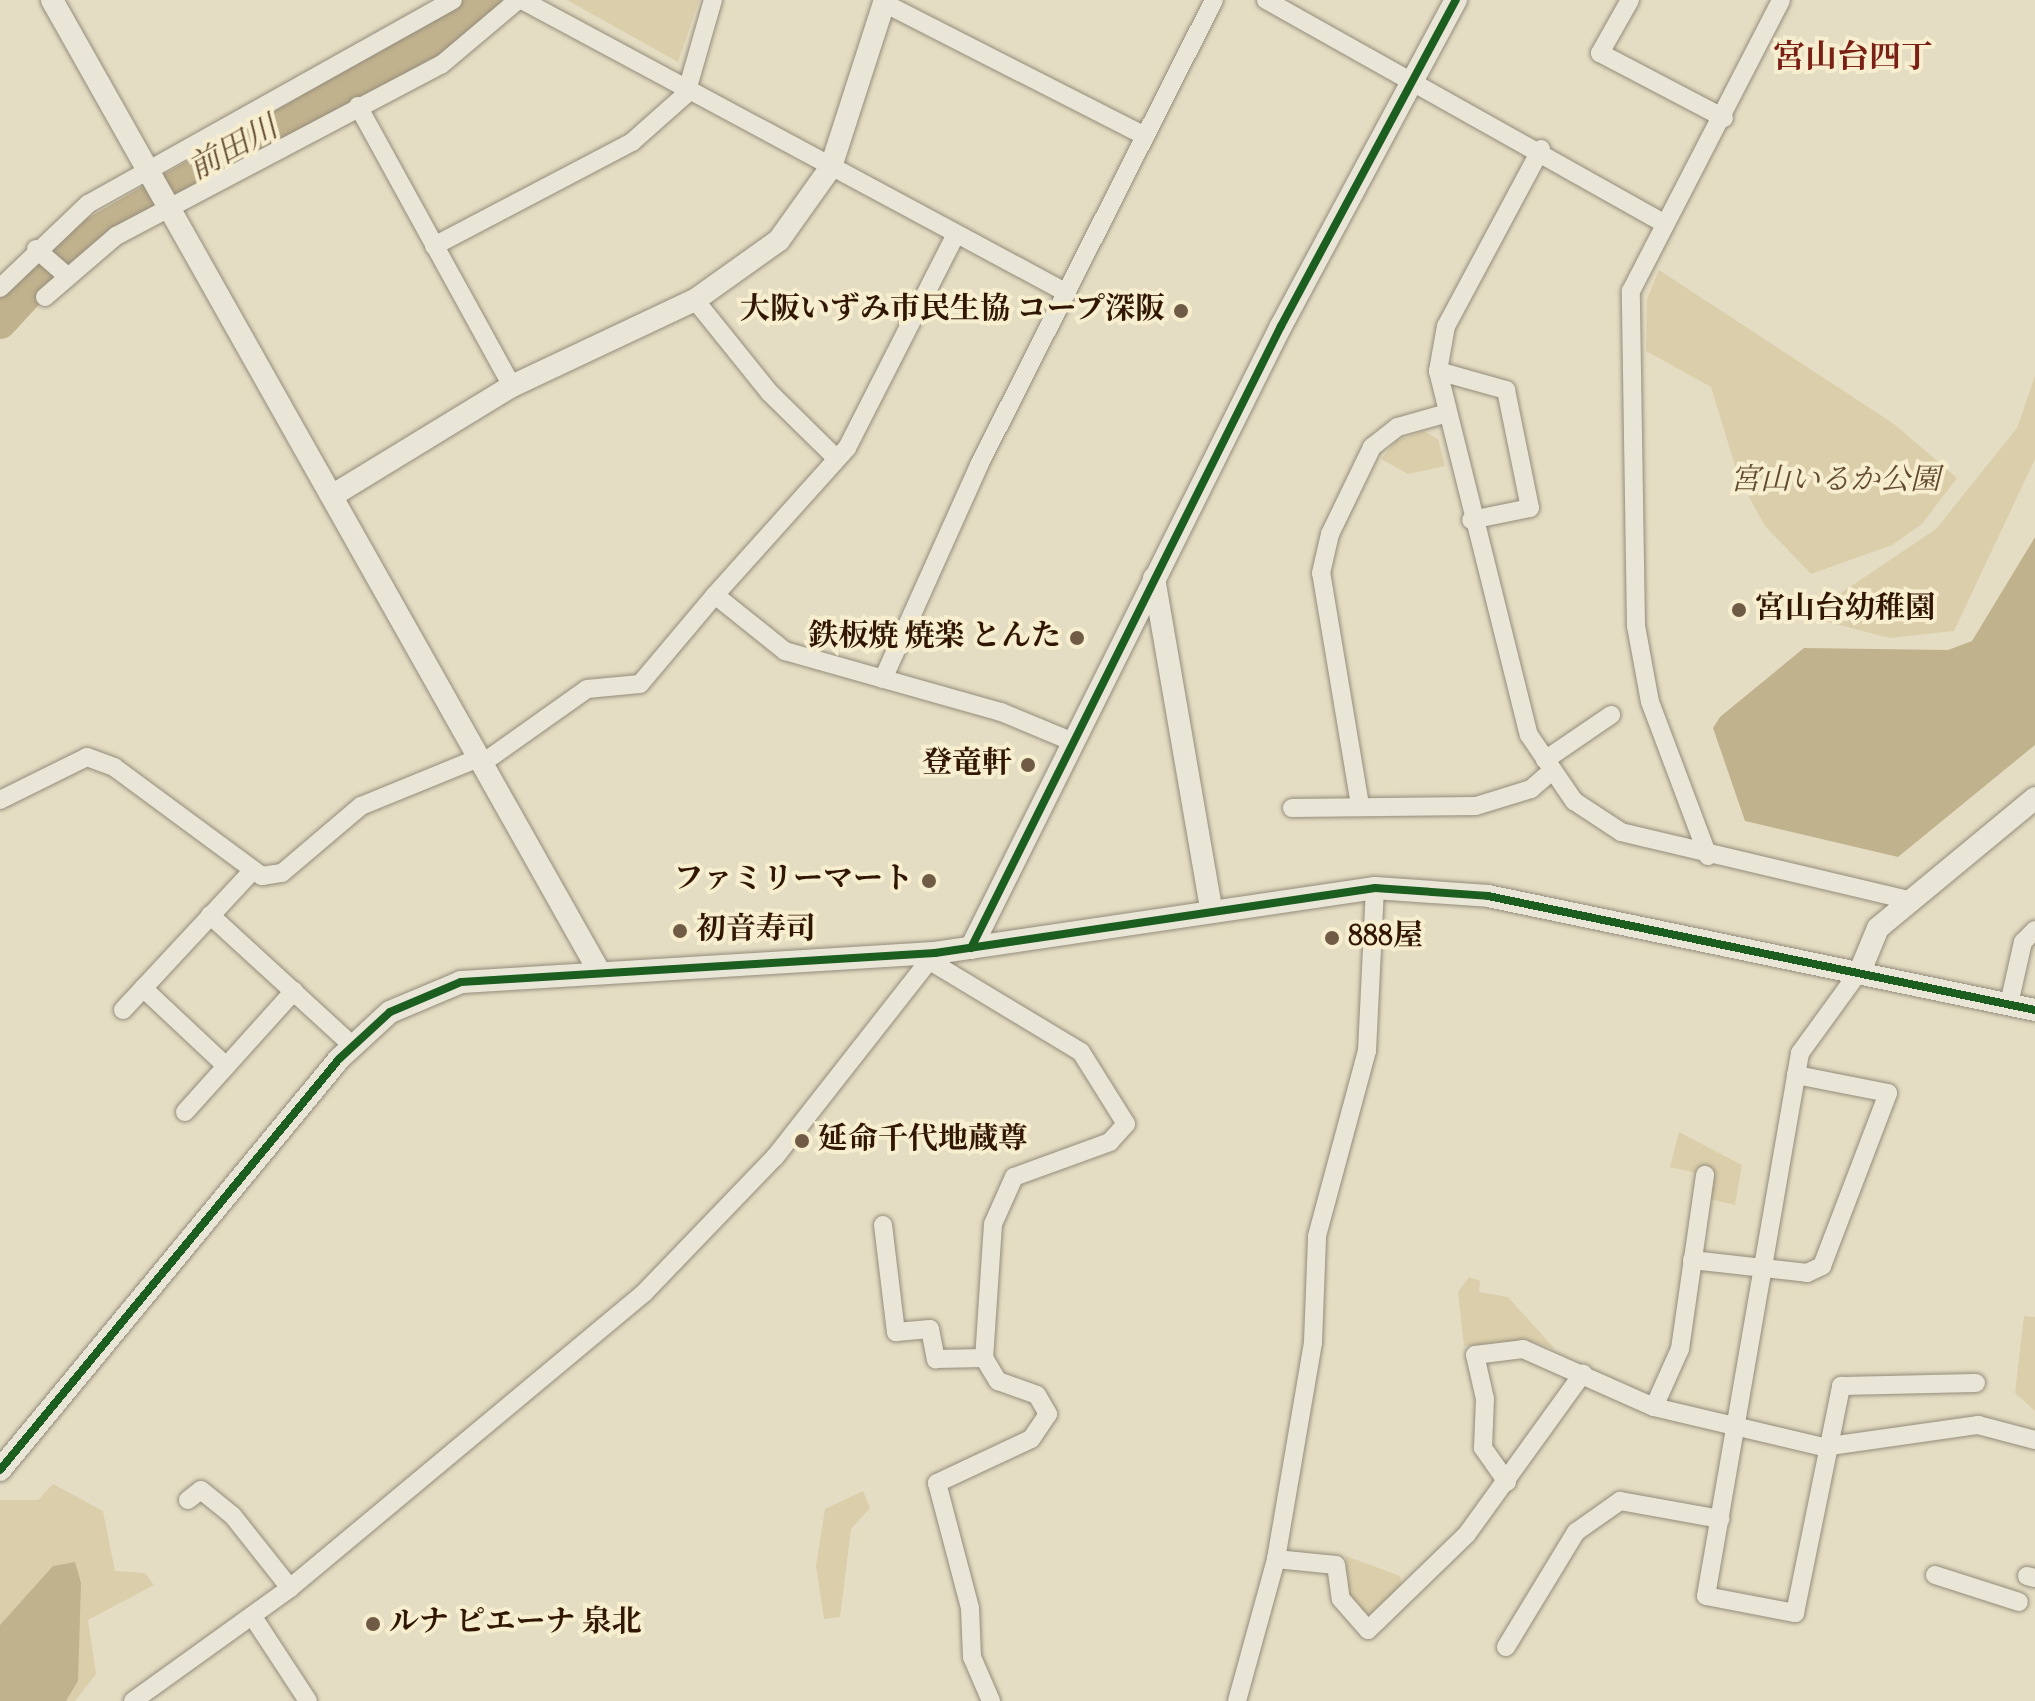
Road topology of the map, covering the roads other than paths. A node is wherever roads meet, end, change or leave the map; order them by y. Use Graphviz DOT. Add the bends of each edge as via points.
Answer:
graph roads {
  1 [pos="52,0"];
  2 [pos="453,0"];
  3 [pos="520,0"];
  4 [pos="713,0"];
  5 [pos="1214,0"];
  6 [pos="1266,0"];
  7 [pos="1456,0"];
  8 [pos="1630,0"];
  9 [pos="1781,0"];
  10 [pos="884,2"];
  11 [pos="1411,78"];
  12 [pos="686,94"];
  13 [pos="358,106"];
  14 [pos="1724,118"];
  15 [pos="1145,136"];
  16 [pos="1541,149"];
  17 [pos="831,167"];
  18 [pos="151,171"];
  19 [pos="172,210"];
  20 [pos="1662,222"];
  21 [pos="956,234"];
  22 [pos="434,246"];
  23 [pos="36,249"];
  24 [pos="66,275"];
  25 [pos="0,288"];
  26 [pos="1067,293"];
  27 [pos="45,297"];
  28 [pos="695,300"];
  29 [pos="1438,371"];
  30 [pos="512,386"];
  31 [pos="1444,414"];
  32 [pos="837,459"];
  33 [pos="335,494"];
  34 [pos="1471,520"];
  35 [pos="1154,578"];
  36 [pos="715,595"];
  37 [pos="883,679"];
  38 [pos="1611,715"];
  39 [pos="1073,742"];
  40 [pos="482,760"];
  41 [pos="1548,766"];
  42 [pos="2035,798"];
  43 [pos="0,800"];
  44 [pos="1360,805"];
  45 [pos="1292,808"];
  46 [pos="1708,856"];
  47 [pos="253,870"];
  48 [pos="1375,888"];
  49 [pos="1909,900"];
  50 [pos="1211,909"];
  51 [pos="210,915"];
  52 [pos="2035,930"];
  53 [pos="971,948"];
  54 [pos="932,957"];
  55 [pos="1861,969"];
  56 [pos="600,973"];
  57 [pos="143,988"];
  58 [pos="294,991"];
  59 [pos="2009,1004"];
  60 [pos="123,1010"];
  61 [pos="2035,1010"];
  62 [pos="353,1046"];
  63 [pos="226,1066"];
  64 [pos="1796,1075"];
  65 [pos="185,1112"];
  66 [pos="1705,1175"];
  67 [pos="883,1225"];
  68 [pos="1692,1260"];
  69 [pos="1763,1267"];
  70 [pos="984,1358"];
  71 [pos="1583,1373"];
  72 [pos="1976,1383"];
  73 [pos="1654,1407"];
  74 [pos="1738,1427"];
  75 [pos="2035,1440"];
  76 [pos="1823,1447"];
  77 [pos="0,1470"];
  78 [pos="1507,1482"];
  79 [pos="188,1500"];
  80 [pos="1720,1519"];
  81 [pos="1276,1559"];
  82 [pos="1935,1575"];
  83 [pos="290,1588"];
  84 [pos="2019,1602"];
  85 [pos="253,1617"];
  86 [pos="1506,1647"];
  87 [pos="133,1701"];
  88 [pos="308,1701"];
  89 [pos="991,1701"];
  90 [pos="1237,1701"];
  1 -- 18 [label="street"];
  2 -- 18 [label="street"];
  3 -- 12 [label="street"];
  3 -- 13 [label="street" via="474,43"];
  4 -- 12 [label="street"];
  5 -- 15 [label="street"];
  6 -- 11 [label="street"];
  7 -- 11 [label="street"];
  8 -- 14 [label="street" via="1600,53"];
  9 -- 14 [label="street"];
  10 -- 15 [label="street"];
  10 -- 17 [label="street"];
  11 -- 16 [label="street"];
  11 -- 35 [label="street"];
  12 -- 17 [label="street"];
  12 -- 22 [label="street" via="632,142"];
  13 -- 19 [label="street"];
  13 -- 22 [label="street"];
  14 -- 20 [label="street"];
  15 -- 26 [label="street"];
  16 -- 20 [label="street"];
  16 -- 29 [label="street" via="1446,326"];
  17 -- 21 [label="street"];
  17 -- 28 [label="street" via="779,240"];
  18 -- 19 [label="street"];
  18 -- 23 [label="street" via="88,204"];
  19 -- 24 [label="street" via="116,236"];
  19 -- 33 [label="street"];
  20 -- 46 [label="street" via="1633,282 1627,330 1636,626 1650,702"];
  21 -- 26 [label="street"];
  21 -- 32 [label="street"];
  22 -- 30 [label="street"];
  23 -- 24 [label="street"];
  23 -- 25 [label="street"];
  24 -- 27 [label="street"];
  26 -- 37 [label="street"];
  28 -- 30 [label="street"];
  28 -- 32 [label="street" via="769,392"];
  29 -- 31 [label="street"];
  29 -- 34 [label="street" via="1506,390 1530,508"];
  30 -- 33 [label="street"];
  31 -- 34 [label="street"];
  31 -- 44 [label="street" via="1398,427 1372,447 1330,534 1321,573"];
  32 -- 36 [label="street"];
  33 -- 40 [label="street"];
  34 -- 41 [label="street" via="1529,735"];
  35 -- 39 [label="street"];
  35 -- 50 [label="street"];
  36 -- 37 [label="street" via="785,651"];
  36 -- 40 [label="street" via="640,684 587,689"];
  37 -- 39 [label="street"];
  38 -- 41 [label="street"];
  39 -- 53 [label="street"];
  40 -- 47 [label="street" via="361,806 282,873"];
  40 -- 56 [label="street"];
  41 -- 44 [label="street" via="1531,789 1476,806"];
  41 -- 46 [label="street" via="1586,812 1621,832"];
  42 -- 49 [label="street"];
  43 -- 47 [label="street" via="87,757 114,767"];
  44 -- 45 [label="street"];
  46 -- 49 [label="street"];
  47 -- 51 [label="street"];
  48 -- 50 [label="street"];
  48 -- 55 [label="street" via="1488,896"];
  48 -- 81 [label="street" via="1367,1051 1317,1236 1313,1342"];
  49 -- 55 [label="street" via="1878,928"];
  50 -- 53 [label="street"];
  51 -- 57 [label="street"];
  51 -- 58 [label="street"];
  52 -- 59 [label="street" via="2023,942"];
  53 -- 54 [label="street"];
  54 -- 56 [label="street"];
  54 -- 70 [label="street" via="1081,1052 1126,1124 1110,1142 1014,1177 993,1224"];
  54 -- 83 [label="street" via="775,1157 644,1293"];
  55 -- 59 [label="street"];
  55 -- 64 [label="street" via="1800,1053"];
  56 -- 62 [label="street" via="461,982 390,1012"];
  57 -- 60 [label="street"];
  57 -- 63 [label="street"];
  58 -- 62 [label="street"];
  58 -- 63 [label="street"];
  59 -- 61 [label="street"];
  62 -- 77 [label="street"];
  63 -- 65 [label="street"];
  64 -- 69 [label="street"];
  64 -- 69 [label="street" via="1888,1093 1822,1266 1807,1273"];
  66 -- 68 [label="street"];
  67 -- 70 [label="street" via="896,1332 930,1329 936,1359"];
  68 -- 69 [label="street"];
  68 -- 73 [label="street" via="1680,1349"];
  69 -- 74 [label="street"];
  70 -- 89 [label="street" via="998,1381 1037,1395 1048,1414 1031,1439 937,1483 970,1608 972,1657"];
  71 -- 73 [label="street"];
  71 -- 78 [label="street"];
  71 -- 78 [label="street" via="1523,1349 1475,1355 1485,1399 1483,1448"];
  72 -- 76 [label="street" via="1841,1386"];
  73 -- 74 [label="street"];
  74 -- 76 [label="street"];
  74 -- 80 [label="street"];
  75 -- 76 [label="street" via="1978,1425"];
  76 -- 80 [label="street" via="1795,1613 1706,1596"];
  78 -- 81 [label="street" via="1423,1582 1368,1630 1341,1599 1336,1565"];
  79 -- 83 [label="street" via="201,1490 233,1516"];
  80 -- 86 [label="street" via="1620,1501 1571,1539"];
  81 -- 90 [label="street"];
  82 -- 84 [label="street"];
  83 -- 85 [label="street"];
  85 -- 87 [label="street"];
  85 -- 88 [label="street"];
}
